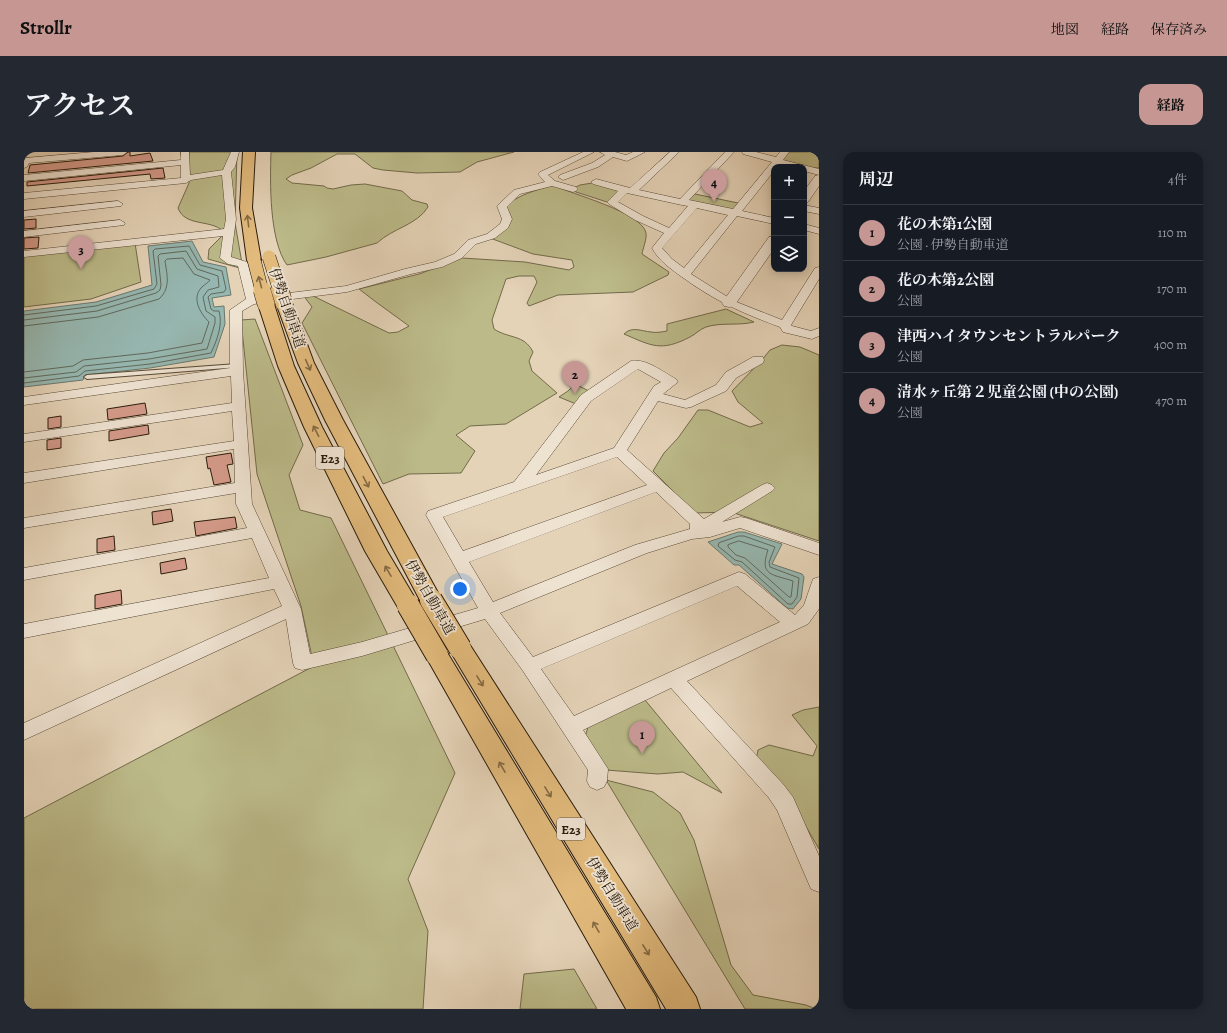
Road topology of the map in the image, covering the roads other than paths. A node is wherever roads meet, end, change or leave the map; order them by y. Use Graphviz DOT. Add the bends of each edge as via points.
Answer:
graph roads {
  1 [pos="123,152"];
  2 [pos="185,152"];
  3 [pos="235,152"];
  4 [pos="248,152"];
  5 [pos="590,152"];
  6 [pos="641,152"];
  7 [pos="675,152"];
  8 [pos="730,152"];
  9 [pos="746,152"];
  10 [pos="785,152"];
  11 [pos="608,153"];
  12 [pos="185,162"];
  13 [pos="777,162"];
  14 [pos="786,164"];
  15 [pos="24,165"];
  16 [pos="807,169"];
  17 [pos="226,172"];
  18 [pos="819,172"];
  19 [pos="563,177"];
  20 [pos="24,178"];
  21 [pos="186,178"];
  22 [pos="819,178"];
  23 [pos="596,182"];
  24 [pos="552,183"];
  25 [pos="117,186"];
  26 [pos="573,189"];
  27 [pos="629,190"];
  28 [pos="807,195"];
  29 [pos="24,196"];
  30 [pos="682,202"];
  31 [pos="118,204"];
  32 [pos="695,204"];
  33 [pos="807,209"];
  34 [pos="819,211"];
  35 [pos="734,213"];
  36 [pos="24,214"];
  37 [pos="771,220"];
  38 [pos="120,223"];
  39 [pos="807,228"];
  40 [pos="819,231"];
  41 [pos="229,232"];
  42 [pos="670,232"];
  43 [pos="24,234"];
  44 [pos="122,243"];
  45 [pos="771,244"];
  46 [pos="268,251"];
  47 [pos="24,254"];
  48 [pos="819,270"];
  49 [pos="685,274"];
  50 [pos="267,303"];
  51 [pos="729,303"];
  52 [pos="785,325"];
  53 [pos="819,332"];
  54 [pos="758,360"];
  55 [pos="237,368"];
  56 [pos="87,377"];
  57 [pos="655,396"];
  58 [pos="24,401"];
  59 [pos="238,406"];
  60 [pos="24,438"];
  61 [pos="240,444"];
  62 [pos="619,450"];
  63 [pos="24,478"];
  64 [pos="244,486"];
  65 [pos="520,486"];
  66 [pos="658,486"];
  67 [pos="767,488"];
  68 [pos="24,523"];
  69 [pos="257,532"];
  70 [pos="694,532"];
  71 [pos="819,549"];
  72 [pos="460,559"];
  73 [pos="24,574"];
  74 [pos="280,582"];
  75 [pos="819,583"];
  76 [pos="292,609"];
  77 [pos="489,611"];
  78 [pos="793,624"];
  79 [pos="24,631"];
  80 [pos="448,651"];
  81 [pos="529,666"];
  82 [pos="674,679"];
  83 [pos="570,727"];
  84 [pos="24,732"];
  85 [pos="597,780"];
  86 [pos="819,881"];
  87 [pos="644,1009"];
  88 [pos="684,1009"];
  1 -- 15 [label="street" via="26,161"];
  2 -- 12 [label="street"];
  3 -- 17 [label="street"];
  50 -- 4 [label="highway, 伊勢自動車道 / E23, one-way, bridge" via="254,260 246,208"];
  5 -- 24 [label="street" via="543,174"];
  6 -- 11 [label="street" via="627,158"];
  7 -- 27 [label="street"];
  8 -- 30 [label="street"];
  9 -- 13 [label="street"];
  10 -- 13 [label="street"];
  11 -- 19 [label="street" via="595,165"];
  12 -- 20 [label="street"];
  12 -- 21 [label="street"];
  13 -- 14 [label="street"];
  13 -- 35 [label="street"];
  16 -- 18 [label="street"];
  17 -- 21 [label="street"];
  17 -- 41 [label="street" via="231,212"];
  21 -- 25 [label="street"];
  22 -- 28 [label="street"];
  23 -- 27 [label="street"];
  24 -- 26 [label="street"];
  24 -- 50 [label="street" via="513,195 502,206 507,219 504,226 491,236 475,240 461,254 443,263 348,289 316,292"];
  25 -- 29 [label="street"];
  25 -- 31 [label="street"];
  27 -- 30 [label="street"];
  27 -- 42 [label="street" via="612,202"];
  30 -- 32 [label="street"];
  31 -- 36 [label="street"];
  31 -- 38 [label="street"];
  32 -- 35 [label="street"];
  32 -- 42 [label="street"];
  33 -- 34 [label="street"];
  35 -- 37 [label="street"];
  35 -- 49 [label="street"];
  38 -- 43 [label="street"];
  38 -- 44 [label="street"];
  39 -- 40 [label="street"];
  41 -- 44 [label="street"];
  41 -- 50 [label="street" via="225,258 243,264"];
  42 -- 49 [label="street" via="657,248 658,251"];
  44 -- 47 [label="street"];
  45 -- 51 [label="street"];
  46 -- 50 [label="highway, 伊勢自動車道 / E23, bridge"];
  48 -- 52 [label="street"];
  49 -- 51 [label="street"];
  50 -- 55 [label="street" via="246,303 236,310"];
  50 -- 80 [label="highway, 伊勢自動車道 / E23, one-way, bridge" via="306,363 431,600"];
  80 -- 50 [label="highway, 伊勢自動車道 / E23, one-way, bridge" via="408,605 376,551 313,427 286,366"];
  51 -- 52 [label="street"];
  52 -- 53 [label="street" via="787,329 812,335"];
  54 -- 57 [label="street" via="731,376 721,388 686,404"];
  55 -- 56 [label="lane"];
  55 -- 58 [label="street"];
  55 -- 59 [label="street"];
  57 -- 62 [label="street"];
  57 -- 65 [label="street" via="659,389 671,382 636,364 621,373 586,398"];
  59 -- 60 [label="street"];
  59 -- 61 [label="street"];
  61 -- 63 [label="street"];
  61 -- 64 [label="street"];
  62 -- 65 [label="street"];
  62 -- 66 [label="street"];
  64 -- 68 [label="street"];
  64 -- 69 [label="street" via="244,504"];
  65 -- 72 [label="street" via="434,515"];
  66 -- 70 [label="street" via="698,522"];
  66 -- 72 [label="street"];
  67 -- 70 [label="street"];
  69 -- 73 [label="street"];
  69 -- 74 [label="street"];
  70 -- 71 [label="street" via="710,532 740,522"];
  70 -- 77 [label="street" via="641,550"];
  72 -- 77 [label="street"];
  74 -- 76 [label="street"];
  74 -- 79 [label="street"];
  75 -- 78 [label="street" via="815,604 802,619"];
  76 -- 77 [label="street" via="296,619 302,663 362,649"];
  76 -- 84 [label="street"];
  77 -- 81 [label="street"];
  78 -- 81 [label="street" via="739,578"];
  78 -- 82 [label="street"];
  87 -- 80 [label="highway, 伊勢自動車道 / E23, one-way"];
  80 -- 88 [label="highway, 伊勢自動車道 / E23, one-way"];
  81 -- 83 [label="street"];
  82 -- 83 [label="street"];
  82 -- 86 [label="street" via="776,791 785,804"];
  83 -- 85 [label="street" via="598,768"];
}
